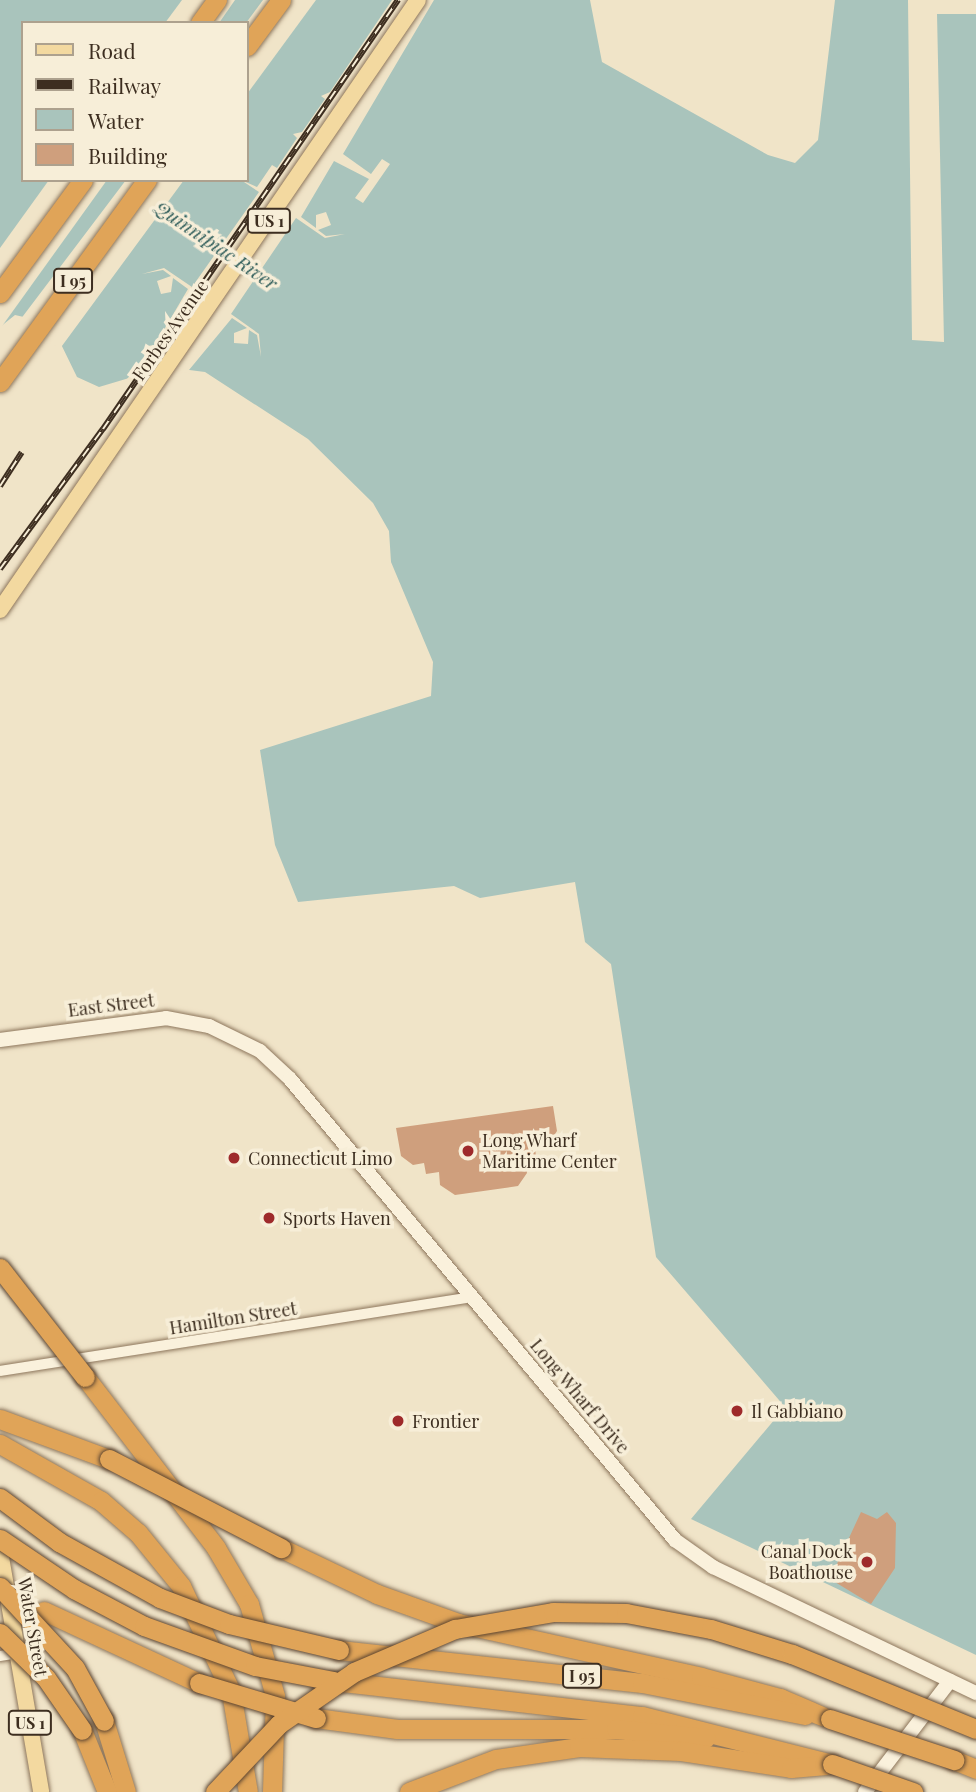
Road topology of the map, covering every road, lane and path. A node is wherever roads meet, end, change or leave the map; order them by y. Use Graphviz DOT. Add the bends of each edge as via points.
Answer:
graph roads {
  1 [pos="217,0"];
  2 [pos="281,0"];
  3 [pos="418,0"];
  4 [pos="201,21"];
  5 [pos="248,45"];
  6 [pos="82,182"];
  7 [pos="146,182"];
  8 [pos="2,290"];
  9 [pos="0,382"];
  10 [pos="0,610"];
  11 [pos="226,1032"];
  12 [pos="0,1040"];
  13 [pos="0,1268"];
  14 [pos="472,1297"];
  15 [pos="0,1371"];
  16 [pos="0,1419"];
  17 [pos="7,1446"];
  18 [pos="0,1498"];
  19 [pos="0,1539"];
  20 [pos="0,1551"];
  21 [pos="0,1589"];
  22 [pos="0,1633"];
  23 [pos="19,1653"];
  24 [pos="0,1656"];
  25 [pos="950,1681"];
  26 [pos="976,1693"];
  27 [pos="826,1717"];
  28 [pos="976,1730"];
  29 [pos="737,1740"];
  30 [pos="797,1761"];
  31 [pos="976,1769"];
  32 [pos="41,1792"];
  33 [pos="107,1792"];
  34 [pos="126,1792"];
  35 [pos="215,1792"];
  36 [pos="247,1792"];
  37 [pos="272,1792"];
  38 [pos="410,1792"];
  39 [pos="865,1792"];
  40 [pos="913,1792"];
  1 -- 4 [label="highway"];
  2 -- 5 [label="highway"];
  3 -- 10 [label="main road, Forbes Avenue / US 1"];
  6 -- 8 [label="highway"];
  7 -- 9 [label="highway, I 95"];
  11 -- 12 [label="main road, East Street" via="188,1021 144,1018"];
  11 -- 14 [label="main road, Long Wharf Drive" via="260,1051 290,1079"];
  13 -- 37 [label="highway, bridge" via="216,1548 249,1604 275,1696"];
  14 -- 15 [label="street, Hamilton Street"];
  14 -- 25 [label="main road, Long Wharf Drive" via="659,1521 696,1556"];
  16 -- 27 [label="highway, bridge" via="109,1459 377,1594 458,1623 714,1681 780,1698"];
  17 -- 36 [label="highway" via="101,1501 138,1533 181,1586 231,1692"];
  18 -- 27 [label="highway, I 95, bridge" via="69,1549 160,1598 241,1628 339,1650 631,1681"];
  19 -- 29 [label="highway, I 95, bridge" via="74,1589 144,1626 255,1666 334,1681 607,1710 680,1722"];
  20 -- 23 [label="main road, Water Street / US 1"];
  21 -- 29 [label="highway, bridge" via="200,1683 316,1718 397,1729 616,1729"];
  21 -- 34 [label="highway, bridge" via="75,1668 104,1721"];
  22 -- 33 [label="highway, bridge" via="47,1678 82,1730"];
  23 -- 24 [label="street"];
  23 -- 32 [label="main road, Water Street / US 1"];
  25 -- 26 [label="main road, Long Wharf Drive"];
  25 -- 39 [label="main road"];
  27 -- 31 [label="highway, I 95, bridge"];
  28 -- 35 [label="highway, bridge" via="792,1654 711,1629 626,1613 553,1612 455,1629 354,1671 279,1724"];
  29 -- 30 [label="highway, I 95"];
  30 -- 38 [label="highway" via="579,1747 496,1759"];
  30 -- 40 [label="highway, I 95, bridge" via="832,1764"];
}
